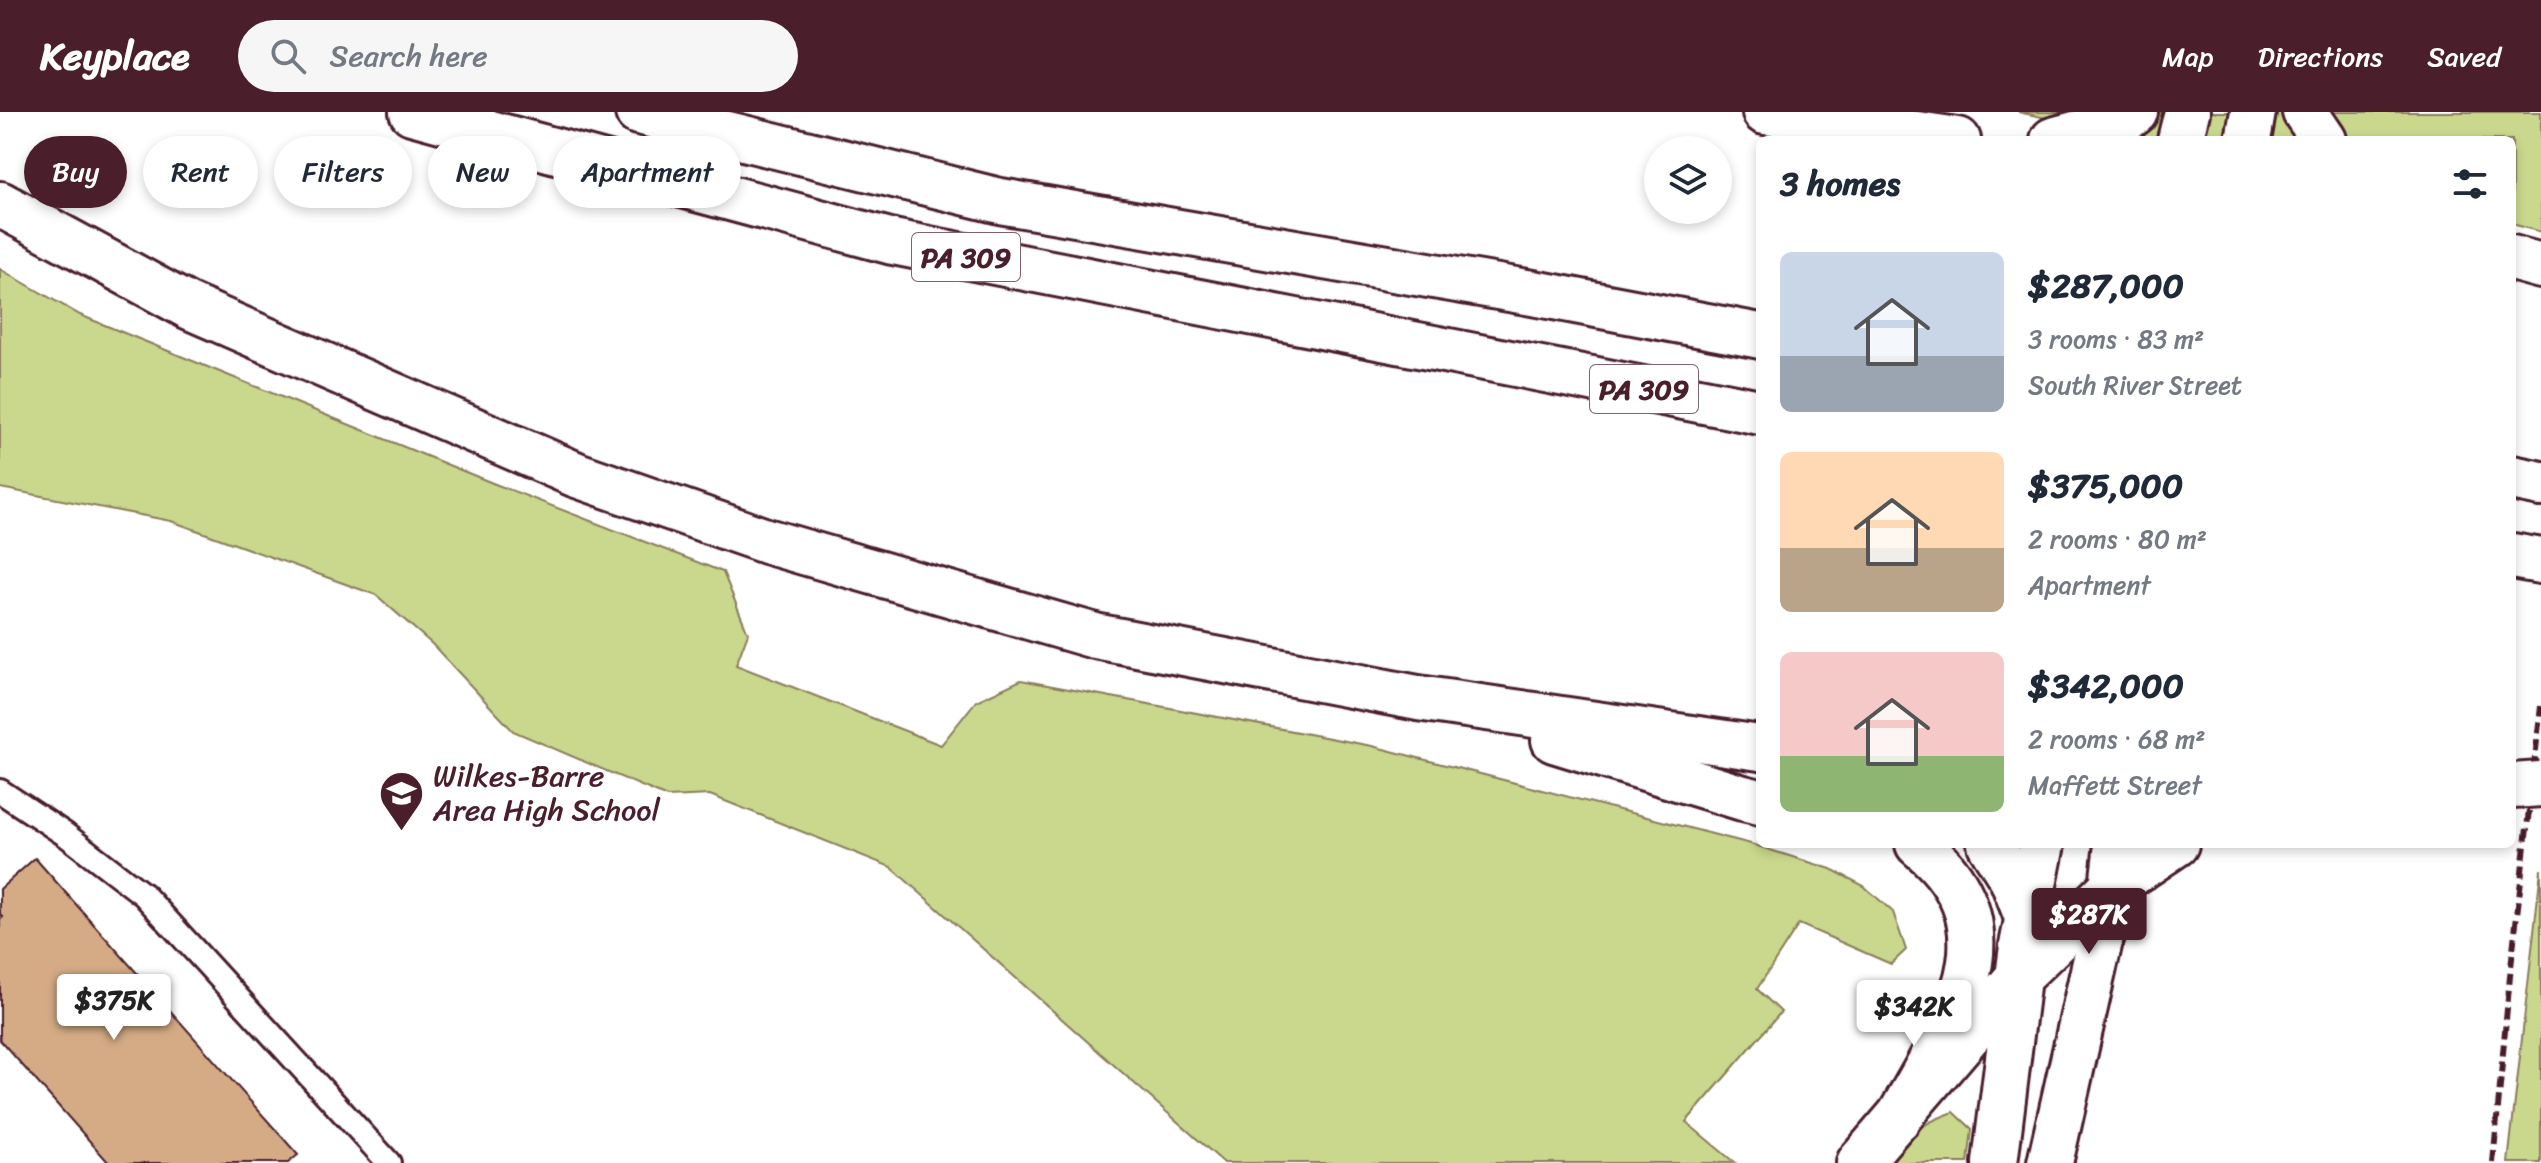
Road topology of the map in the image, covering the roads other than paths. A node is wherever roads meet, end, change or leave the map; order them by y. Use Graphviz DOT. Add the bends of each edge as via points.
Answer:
graph roads {
  1 [pos="412,112"];
  2 [pos="638,112"];
  3 [pos="1765,112"];
  4 [pos="2135,112"];
  5 [pos="2187,112"];
  6 [pos="2253,112"];
  7 [pos="2305,112"];
  8 [pos="1930,136"];
  9 [pos="2068,136"];
  10 [pos="2181,136"];
  11 [pos="2249,136"];
  12 [pos="2321,136"];
  13 [pos="0,204"];
  14 [pos="2516,259"];
  15 [pos="2541,266"];
  16 [pos="1756,335"];
  17 [pos="1756,411"];
  18 [pos="2516,479"];
  19 [pos="2541,484"];
  20 [pos="2516,557"];
  21 [pos="2541,561"];
  22 [pos="1418,698"];
  23 [pos="1685,737"];
  24 [pos="1756,747"];
  25 [pos="1756,760"];
  26 [pos="2541,784"];
  27 [pos="2516,786"];
  28 [pos="0,791"];
  29 [pos="1756,801"];
  30 [pos="1922,848"];
  31 [pos="1993,848"];
  32 [pos="2041,848"];
  33 [pos="2117,848"];
  34 [pos="2170,848"];
  35 [pos="2112,887"];
  36 [pos="2027,917"];
  37 [pos="2019,976"];
  38 [pos="1898,1119"];
  39 [pos="389,1163"];
  40 [pos="1859,1163"];
  41 [pos="1995,1163"];
  42 [pos="2050,1163"];
  1 -- 17 [label="main road, PA 309" via="893,242"];
  2 -- 16 [label="main road, PA 309" via="1000,201"];
  3 -- 8 [label="main road"];
  4 -- 9 [label="main road" via="2123,121"];
  5 -- 10 [label="main road"];
  6 -- 11 [label="main road"];
  7 -- 12 [label="main road"];
  13 -- 22 [label="main road" via="188,306 577,475 766,541 1095,636"];
  14 -- 15 [label="main road"];
  18 -- 19 [label="main road"];
  20 -- 21 [label="main road"];
  22 -- 23 [label="main road"];
  22 -- 29 [label="main road"];
  23 -- 24 [label="main road"];
  23 -- 25 [label="main road"];
  26 -- 27 [label="main road, bridge"];
  28 -- 39 [label="lane" via="144,895"];
  30 -- 38 [label="main road" via="1949,874 1965,904 1972,957 1960,1003"];
  31 -- 36 [label="main road"];
  32 -- 36 [label="main road"];
  33 -- 35 [label="main road"];
  34 -- 35 [label="main road"];
  35 -- 37 [label="main road"];
  35 -- 42 [label="main road"];
  36 -- 37 [label="main road"];
  37 -- 38 [label="main road"];
  37 -- 41 [label="main road"];
  38 -- 40 [label="main road"];
}
